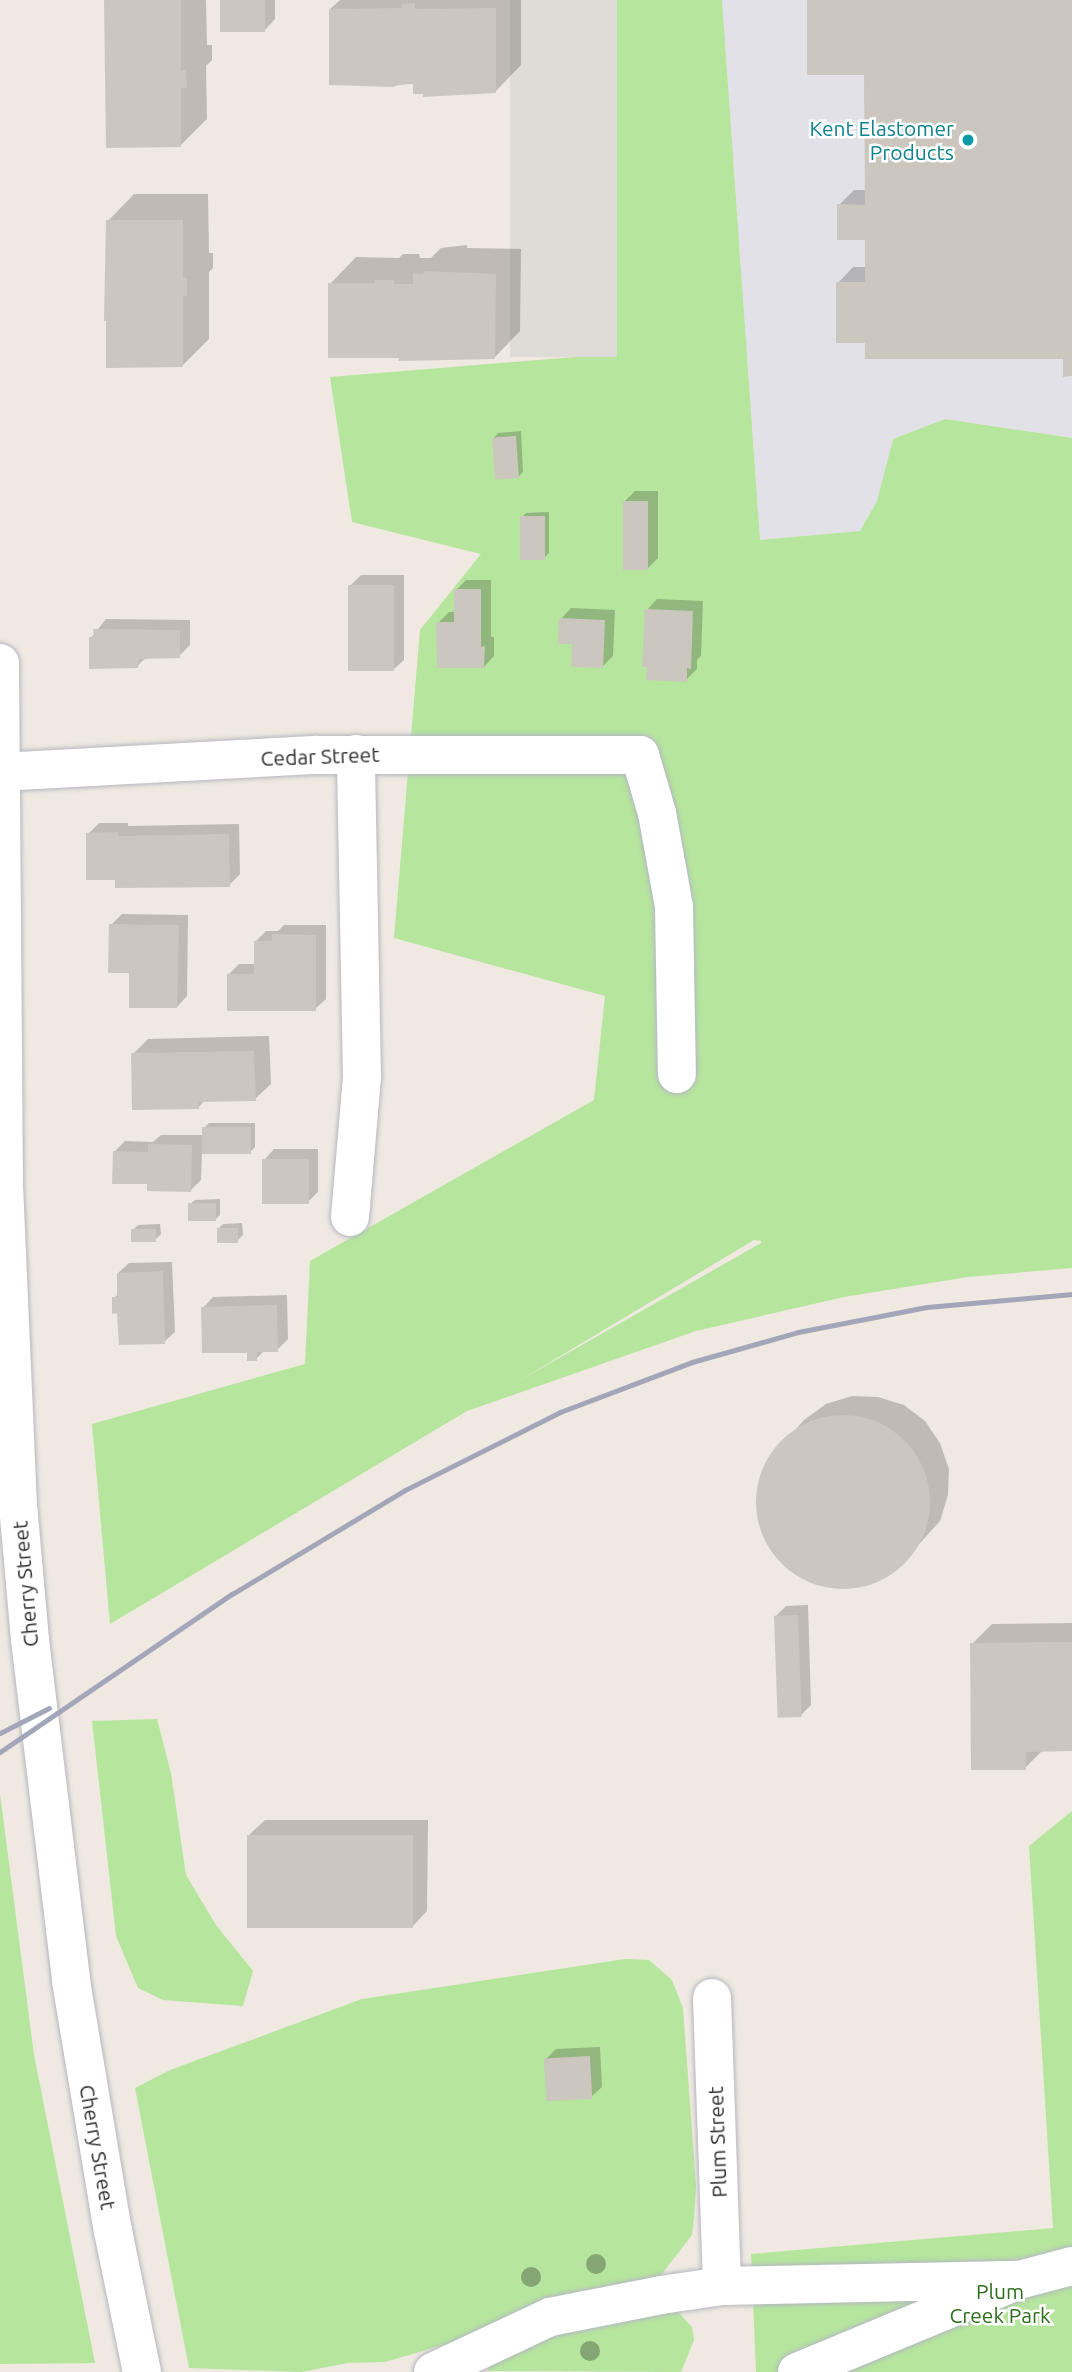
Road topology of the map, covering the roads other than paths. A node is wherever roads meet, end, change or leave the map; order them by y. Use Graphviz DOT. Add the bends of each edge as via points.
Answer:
graph roads {
  1 [pos="0,663"];
  2 [pos="356,754"];
  3 [pos="0,772"];
  4 [pos="677,1074"];
  5 [pos="350,1217"];
  6 [pos="712,1998"];
  7 [pos="1072,2266"];
  8 [pos="1019,2280"];
  9 [pos="722,2286"];
  10 [pos="142,2372"];
  11 [pos="433,2372"];
  12 [pos="797,2372"];
  1 -- 3 [label="street, Cherry Street"];
  2 -- 3 [label="street, Cedar Street"];
  2 -- 4 [label="street, Cedar Street" via="640,755 657,813 674,907"];
  2 -- 5 [label="street" via="362,1077"];
  3 -- 10 [label="street, Cherry Street" via="4,1185 26,1600 71,1981"];
  6 -- 9 [label="street, Plum Street"];
  7 -- 8 [label="street"];
  8 -- 9 [label="street"];
  8 -- 12 [label="street"];
  9 -- 11 [label="street" via="550,2317"];
}
